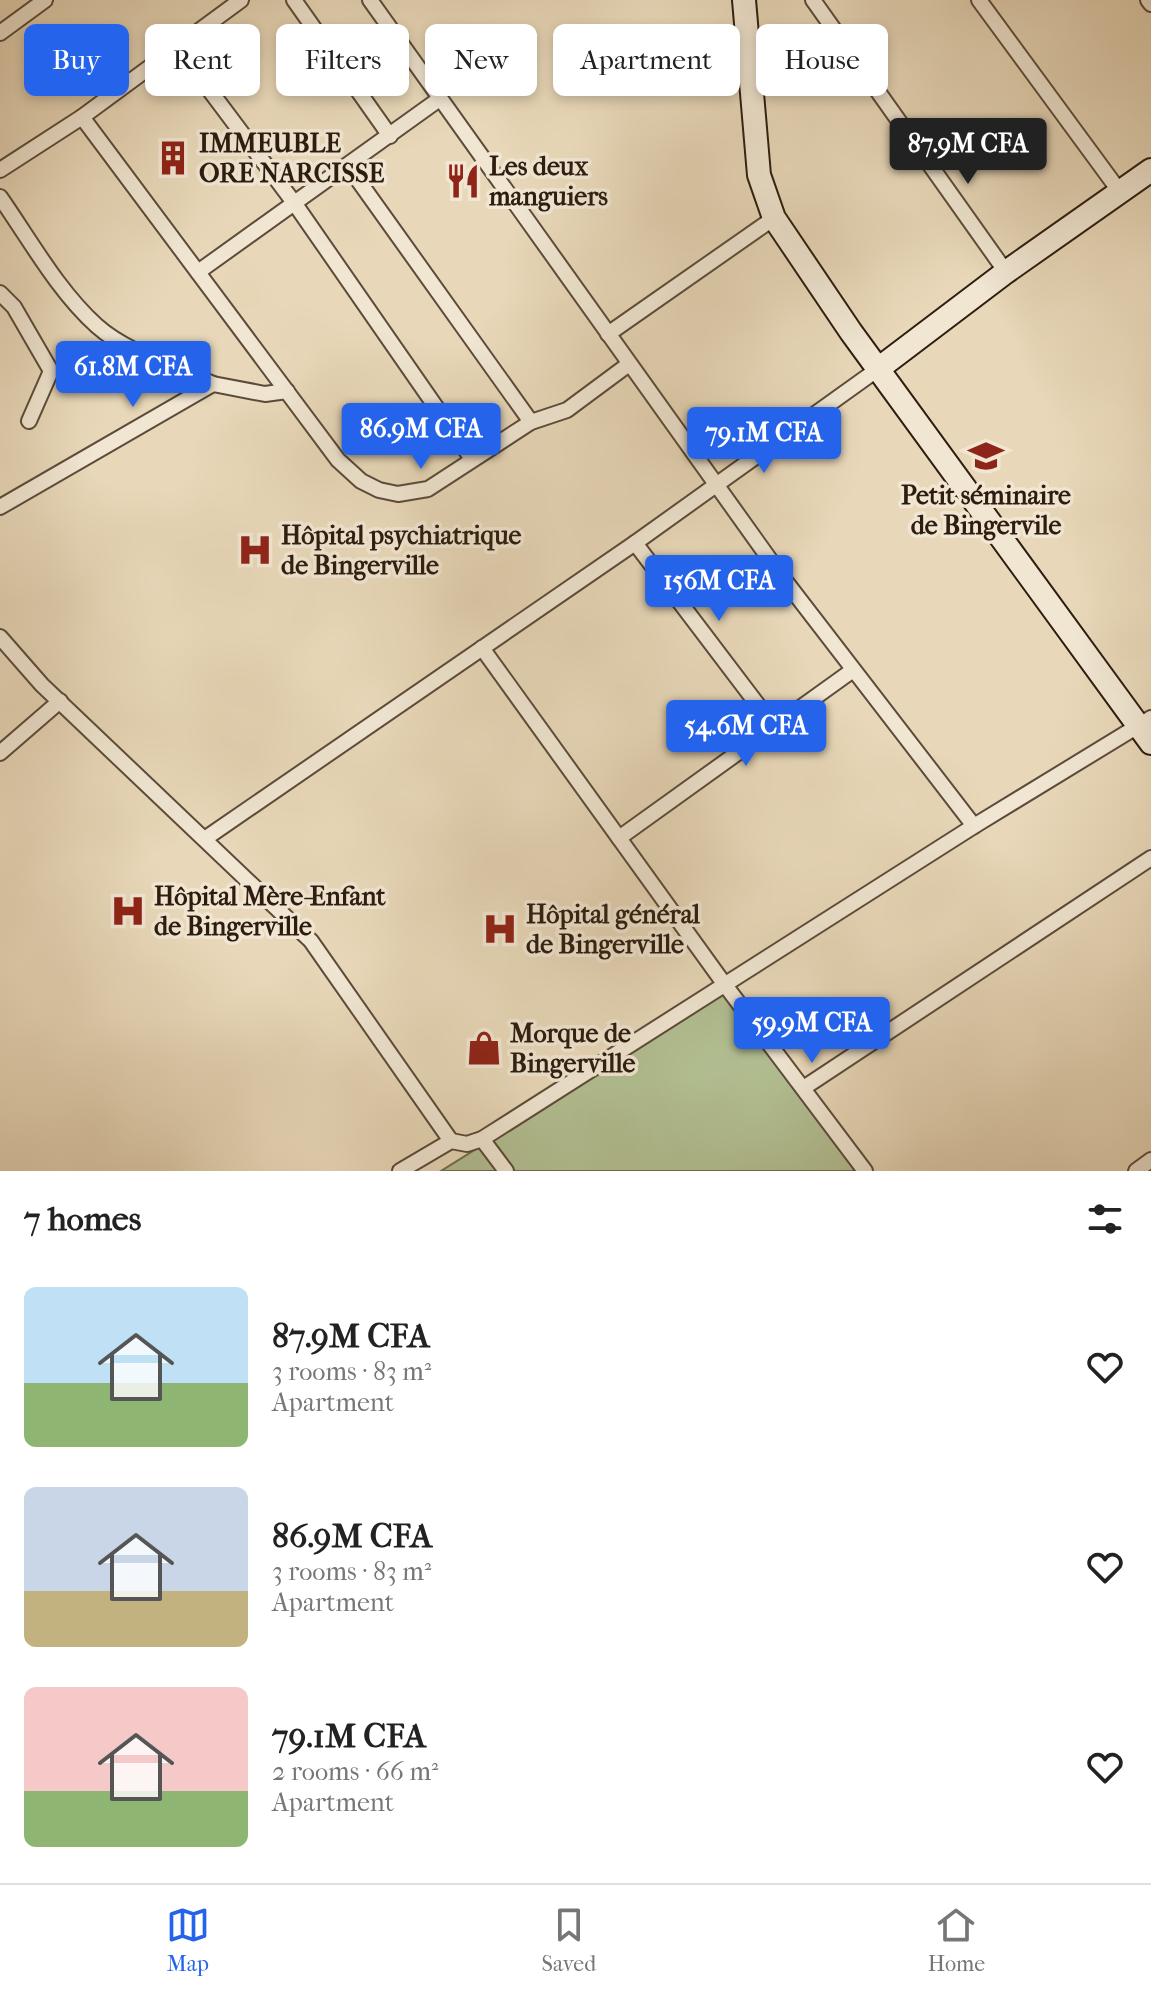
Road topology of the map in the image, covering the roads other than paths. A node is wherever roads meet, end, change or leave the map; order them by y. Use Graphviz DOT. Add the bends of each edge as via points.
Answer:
graph roads {
  1 [pos="45,0"];
  2 [pos="241,0"];
  3 [pos="294,0"];
  4 [pos="370,0"];
  5 [pos="744,0"];
  6 [pos="813,0"];
  7 [pos="979,0"];
  8 [pos="210,24"];
  9 [pos="0,33"];
  10 [pos="145,72"];
  11 [pos="214,96"];
  12 [pos="438,100"];
  13 [pos="82,117"];
  14 [pos="390,136"];
  15 [pos="348,166"];
  16 [pos="0,170"];
  17 [pos="1151,170"];
  18 [pos="1120,192"];
  19 [pos="0,197"];
  20 [pos="295,204"];
  21 [pos="774,218"];
  22 [pos="198,272"];
  23 [pos="1006,272"];
  24 [pos="0,293"];
  25 [pos="608,334"];
  26 [pos="629,364"];
  27 [pos="878,369"];
  28 [pos="213,384"];
  29 [pos="287,391"];
  30 [pos="29,421"];
  31 [pos="531,422"];
  32 [pos="472,459"];
  33 [pos="717,486"];
  34 [pos="0,507"];
  35 [pos="635,543"];
  36 [pos="0,637"];
  37 [pos="482,648"];
  38 [pos="853,670"];
  39 [pos="60,701"];
  40 [pos="773,725"];
  41 [pos="1147,729"];
  42 [pos="0,753"];
  43 [pos="974,826"];
  44 [pos="206,838"];
  45 [pos="619,838"];
  46 [pos="1151,858"];
  47 [pos="725,985"];
  48 [pos="805,1087"];
  49 [pos="482,1139"];
  50 [pos="451,1141"];
  51 [pos="1151,1160"];
  52 [pos="400,1171"];
  53 [pos="506,1171"];
  54 [pos="865,1171"];
  55 [pos="1136,1171"];
  1 -- 9 [label="street"];
  2 -- 8 [label="street"];
  3 -- 14 [label="street"];
  4 -- 12 [label="street"];
  5 -- 21 [label="main road" via="759,175"];
  6 -- 23 [label="street"];
  7 -- 18 [label="street"];
  10 -- 13 [label="street"];
  11 -- 20 [label="street"];
  12 -- 14 [label="street"];
  12 -- 25 [label="street"];
  13 -- 16 [label="street"];
  13 -- 22 [label="street"];
  14 -- 15 [label="street"];
  15 -- 20 [label="street"];
  15 -- 31 [label="street"];
  17 -- 18 [label="main road"];
  18 -- 23 [label="main road"];
  19 -- 28 [label="street" via="73,301 98,327"];
  20 -- 22 [label="street"];
  20 -- 32 [label="street"];
  21 -- 25 [label="street"];
  21 -- 27 [label="main road"];
  22 -- 29 [label="street"];
  23 -- 27 [label="main road"];
  24 -- 30 [label="street" via="14,307 51,371"];
  25 -- 26 [label="street"];
  26 -- 31 [label="street" via="567,410"];
  26 -- 33 [label="street"];
  27 -- 33 [label="street"];
  27 -- 41 [label="main road"];
  28 -- 29 [label="street" via="265,394"];
  28 -- 34 [label="street"];
  29 -- 32 [label="street" via="338,460 379,490 398,494 428,489"];
  31 -- 32 [label="street"];
  33 -- 35 [label="street"];
  33 -- 38 [label="street"];
  35 -- 37 [label="street"];
  35 -- 40 [label="street"];
  36 -- 39 [label="street"];
  37 -- 44 [label="street"];
  37 -- 45 [label="street"];
  38 -- 40 [label="street"];
  38 -- 43 [label="street"];
  39 -- 42 [label="street"];
  39 -- 44 [label="street"];
  40 -- 45 [label="street"];
  41 -- 43 [label="street"];
  43 -- 47 [label="street"];
  44 -- 50 [label="street" via="311,941"];
  45 -- 47 [label="street"];
  46 -- 48 [label="street"];
  47 -- 48 [label="street"];
  47 -- 49 [label="street"];
  48 -- 54 [label="street"];
  49 -- 50 [label="street" via="467,1144"];
  49 -- 53 [label="street"];
  50 -- 52 [label="street"];
  51 -- 55 [label="street"];
}
